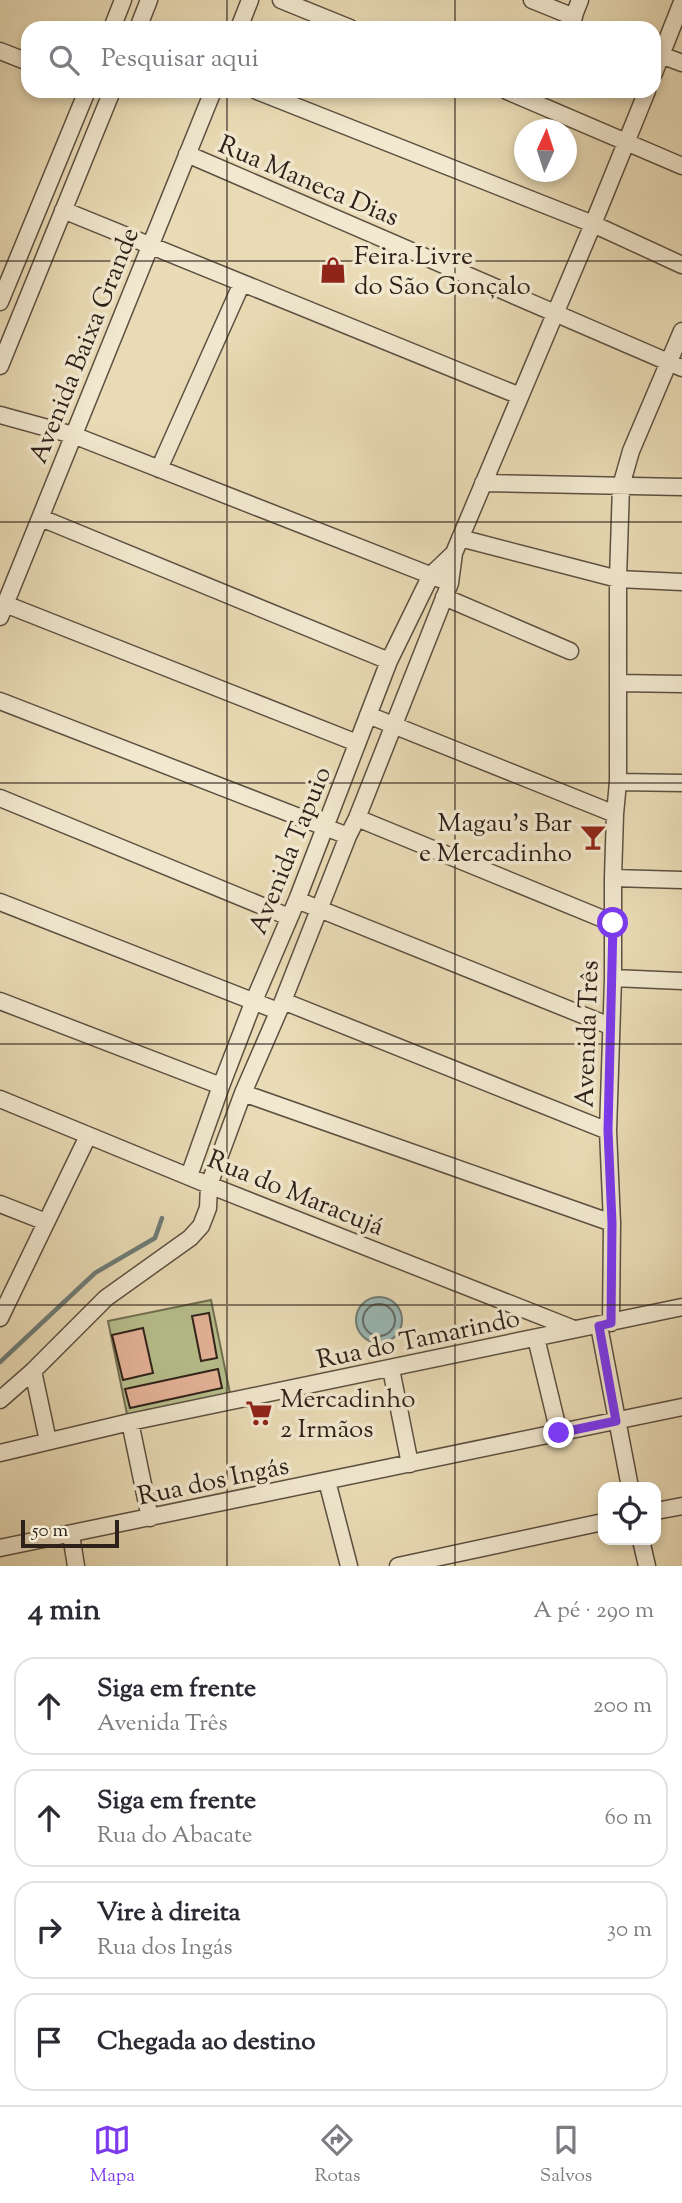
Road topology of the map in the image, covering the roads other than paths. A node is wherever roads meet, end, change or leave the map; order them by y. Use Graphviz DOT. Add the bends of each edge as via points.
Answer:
graph roads {
  1 [pos="149,0"];
  2 [pos="250,0"];
  3 [pos="281,0"];
  4 [pos="532,0"];
  5 [pos="580,0"];
  6 [pos="120,1"];
  7 [pos="682,2"];
  8 [pos="114,21"];
  9 [pos="141,21"];
  10 [pos="242,21"];
  11 [pos="333,21"];
  12 [pos="569,21"];
  13 [pos="571,21"];
  14 [pos="1,53"];
  15 [pos="661,55"];
  16 [pos="21,60"];
  17 [pos="682,63"];
  18 [pos="84,98"];
  19 [pos="109,98"];
  20 [pos="209,98"];
  21 [pos="275,98"];
  22 [pos="542,98"];
  23 [pos="643,98"];
  24 [pos="626,142"];
  25 [pos="187,154"];
  26 [pos="682,166"];
  27 [pos="63,211"];
  28 [pos="593,224"];
  29 [pos="30,229"];
  30 [pos="52,239"];
  31 [pos="149,247"];
  32 [pos="682,265"];
  33 [pos="242,283"];
  34 [pos="0,302"];
  35 [pos="555,313"];
  36 [pos="682,331"];
  37 [pos="0,366"];
  38 [pos="675,366"];
  39 [pos="520,397"];
  40 [pos="0,415"];
  41 [pos="73,435"];
  42 [pos="159,468"];
  43 [pos="483,483"];
  44 [pos="621,486"];
  45 [pos="682,487"];
  46 [pos="41,518"];
  47 [pos="457,545"];
  48 [pos="431,575"];
  49 [pos="618,579"];
  50 [pos="682,582"];
  51 [pos="447,590"];
  52 [pos="2,611"];
  53 [pos="570,651"];
  54 [pos="389,661"];
  55 [pos="618,683"];
  56 [pos="682,684"];
  57 [pos="0,701"];
  58 [pos="368,715"];
  59 [pos="393,726"];
  60 [pos="357,743"];
  61 [pos="618,782"];
  62 [pos="682,783"];
  63 [pos="0,798"];
  64 [pos="615,814"];
  65 [pos="357,818"];
  66 [pos="326,826"];
  67 [pos="348,836"];
  68 [pos="613,878"];
  69 [pos="682,880"];
  70 [pos="297,900"];
  71 [pos="0,902"];
  72 [pos="319,909"];
  73 [pos="289,918"];
  74 [pos="613,923"];
  75 [pos="613,978"];
  76 [pos="682,981"];
  77 [pos="0,1001"];
  78 [pos="253,1003"];
  79 [pos="281,1006"];
  80 [pos="610,1026"];
  81 [pos="221,1086"];
  82 [pos="243,1093"];
  83 [pos="0,1100"];
  84 [pos="608,1130"];
  85 [pos="88,1136"];
  86 [pos="190,1176"];
  87 [pos="209,1185"];
  88 [pos="0,1204"];
  89 [pos="46,1222"];
  90 [pos="612,1223"];
  91 [pos="682,1307"];
  92 [pos="2,1312"];
  93 [pos="605,1325"];
  94 [pos="574,1329"];
  95 [pos="536,1338"];
  96 [pos="391,1369"];
  97 [pos="33,1371"];
  98 [pos="0,1400"];
  99 [pos="682,1407"];
  100 [pos="616,1421"];
  101 [pos="130,1423"];
  102 [pos="559,1433"];
  103 [pos="48,1441"];
  104 [pos="0,1453"];
  105 [pos="410,1464"];
  106 [pos="327,1481"];
  107 [pos="629,1482"];
  108 [pos="682,1506"];
  109 [pos="661,1510"];
  110 [pos="150,1518"];
  111 [pos="598,1523"];
  112 [pos="71,1535"];
  113 [pos="642,1545"];
  114 [pos="0,1548"];
  115 [pos="426,1563"];
  116 [pos="76,1566"];
  117 [pos="349,1566"];
  118 [pos="398,1566"];
  119 [pos="647,1566"];
  1 -- 9 [label="street"];
  2 -- 10 [label="street"];
  3 -- 11 [label="street"];
  4 -- 12 [label="street"];
  5 -- 13 [label="street"];
  6 -- 8 [label="street"];
  7 -- 15 [label="street"];
  14 -- 16 [label="street"];
  15 -- 17 [label="street"];
  18 -- 29 [label="street"];
  19 -- 27 [label="street"];
  20 -- 25 [label="street, Avenida Baixa Grande"];
  21 -- 28 [label="street"];
  22 -- 24 [label="street"];
  23 -- 24 [label="street, Avenida Tapuio"];
  24 -- 26 [label="street"];
  24 -- 28 [label="street, Avenida Tapuio"];
  25 -- 31 [label="street, Avenida Baixa Grande"];
  25 -- 35 [label="street, Rua Maneca Dias"];
  27 -- 30 [label="street"];
  27 -- 31 [label="street"];
  28 -- 32 [label="street"];
  28 -- 35 [label="street, Avenida Tapuio"];
  29 -- 30 [label="street"];
  29 -- 34 [label="street"];
  30 -- 37 [label="street"];
  31 -- 33 [label="street"];
  31 -- 41 [label="street, Avenida Baixa Grande"];
  33 -- 39 [label="street"];
  33 -- 42 [label="street"];
  35 -- 38 [label="street, Rua Maneca Dias"];
  35 -- 39 [label="street, Avenida Tapuio"];
  36 -- 38 [label="street, Avenida Três"];
  38 -- 44 [label="street, Avenida Três" via="631,451"];
  39 -- 43 [label="street, Avenida Tapuio"];
  40 -- 41 [label="street"];
  41 -- 42 [label="street"];
  41 -- 46 [label="street, Avenida Baixa Grande"];
  42 -- 48 [label="street"];
  43 -- 44 [label="street"];
  43 -- 47 [label="street, Avenida Tapuio"];
  44 -- 45 [label="street"];
  44 -- 49 [label="street, Avenida Três"];
  46 -- 52 [label="street, Avenida Baixa Grande"];
  46 -- 54 [label="street"];
  47 -- 48 [label="street, Avenida Tapuio"];
  47 -- 49 [label="street"];
  47 -- 51 [label="street, Avenida Tapuio"];
  48 -- 51 [label="street"];
  48 -- 54 [label="street, Avenida Tapuio"];
  49 -- 50 [label="street"];
  49 -- 55 [label="street, Avenida Três"];
  51 -- 53 [label="street"];
  51 -- 59 [label="street, Avenida Tapuio"];
  52 -- 60 [label="street"];
  54 -- 58 [label="street, Avenida Tapuio"];
  55 -- 56 [label="street"];
  55 -- 61 [label="street, Avenida Três"];
  57 -- 66 [label="street"];
  58 -- 59 [label="street"];
  58 -- 60 [label="street, Avenida Tapuio"];
  59 -- 64 [label="street"];
  59 -- 65 [label="street, Avenida Tapuio"];
  60 -- 66 [label="street, Avenida Tapuio"];
  61 -- 62 [label="street"];
  61 -- 64 [label="street, Avenida Três"];
  63 -- 73 [label="street"];
  64 -- 68 [label="street, Avenida Três"];
  65 -- 67 [label="street, Avenida Tapuio"];
  65 -- 74 [label="street"];
  66 -- 67 [label="street"];
  66 -- 70 [label="street, Avenida Tapuio"];
  67 -- 72 [label="street, Avenida Tapuio"];
  68 -- 69 [label="street"];
  68 -- 74 [label="street, Avenida Três"];
  70 -- 72 [label="street"];
  70 -- 73 [label="street, Avenida Tapuio"];
  71 -- 78 [label="street"];
  72 -- 79 [label="street, Avenida Tapuio"];
  72 -- 80 [label="street"];
  73 -- 78 [label="street, Avenida Tapuio"];
  74 -- 75 [label="street, Avenida Três"];
  75 -- 76 [label="street"];
  75 -- 80 [label="street, Avenida Três"];
  77 -- 81 [label="street"];
  78 -- 79 [label="street"];
  78 -- 81 [label="street, Avenida Tapuio"];
  79 -- 82 [label="street, Avenida Tapuio"];
  79 -- 84 [label="street"];
  80 -- 84 [label="street, Avenida Três"];
  81 -- 86 [label="street, Avenida Tapuio"];
  82 -- 87 [label="street, Avenida Tapuio"];
  82 -- 90 [label="street"];
  83 -- 85 [label="street, Rua do Maracujá"];
  84 -- 90 [label="street, Avenida Três"];
  85 -- 86 [label="street, Rua do Maracujá"];
  85 -- 89 [label="street"];
  86 -- 87 [label="street, Rua do Maracujá"];
  87 -- 94 [label="street, Rua do Maracujá"];
  87 -- 97 [label="street, Avenida Tapuio" via="208,1208 198,1230 106,1298"];
  88 -- 89 [label="street"];
  89 -- 92 [label="street"];
  90 -- 93 [label="street, Avenida Três"];
  91 -- 93 [label="street, Rua do Tamarindo"];
  93 -- 94 [label="street, Rua do Tamarindo"];
  93 -- 100 [label="street, Avenida Três"];
  94 -- 95 [label="street, Rua do Tamarindo"];
  95 -- 96 [label="street, Rua do Tamarindo"];
  95 -- 102 [label="street"];
  96 -- 101 [label="street, Rua do Tamarindo"];
  96 -- 105 [label="street"];
  97 -- 98 [label="street, Avenida Tapuio"];
  97 -- 103 [label="street"];
  99 -- 100 [label="street, Rua dos Ingás"];
  100 -- 102 [label="street, Rua dos Ingás"];
  100 -- 107 [label="street, Avenida Três"];
  101 -- 103 [label="street, Rua do Tamarindo"];
  101 -- 110 [label="street"];
  102 -- 105 [label="street, Rua dos Ingás"];
  103 -- 104 [label="street, Rua do Tamarindo"];
  105 -- 106 [label="street, Rua dos Ingás"];
  106 -- 110 [label="street, Rua dos Ingás"];
  106 -- 117 [label="street"];
  108 -- 109 [label="street"];
  110 -- 112 [label="street, Rua dos Ingás"];
  111 -- 115 [label="street"];
  112 -- 114 [label="street, Rua dos Ingás"];
  112 -- 116 [label="street"];
  113 -- 119 [label="street"];
  115 -- 118 [label="street"];
}
